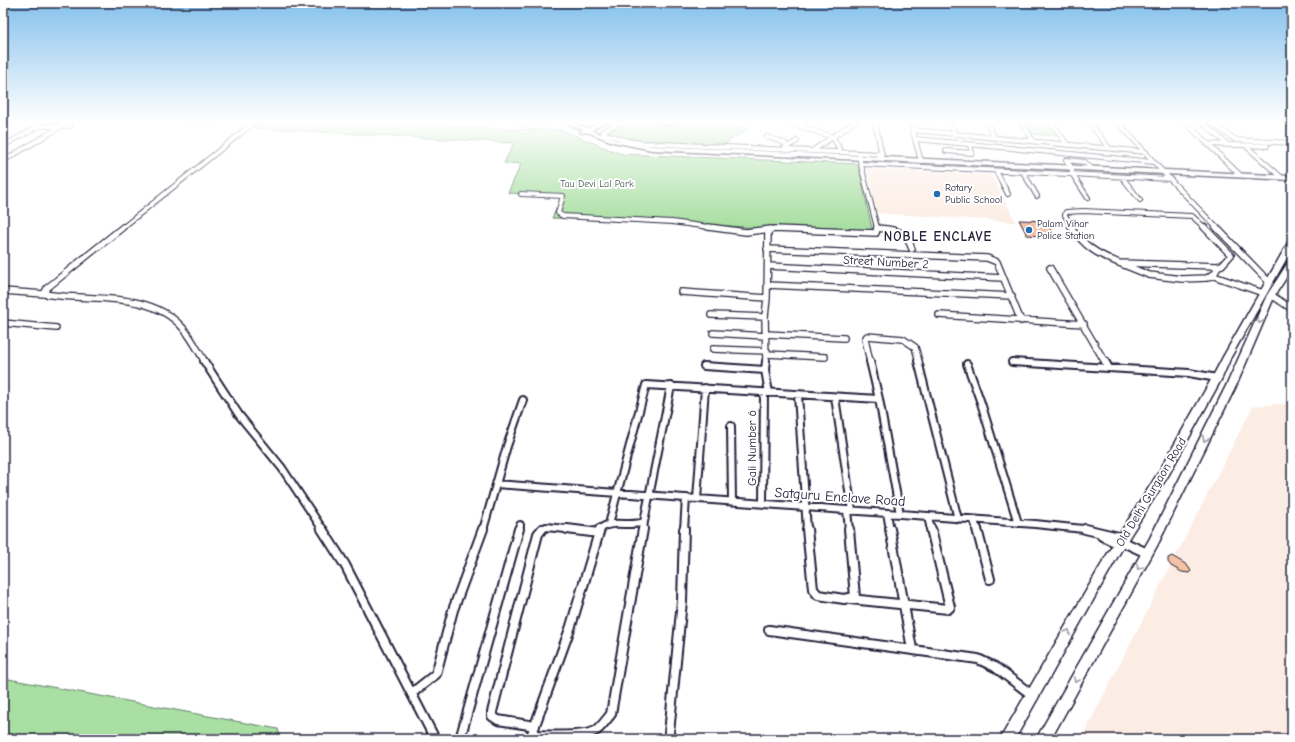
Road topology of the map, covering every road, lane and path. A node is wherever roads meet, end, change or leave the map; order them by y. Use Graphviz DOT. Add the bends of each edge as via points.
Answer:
graph roads {
  1 [pos="12,156"];
  2 [pos="212,156"];
  3 [pos="814,156"];
  4 [pos="878,156"];
  5 [pos="882,156"];
  6 [pos="920,156"];
  7 [pos="947,156"];
  8 [pos="1089,156"];
  9 [pos="1149,156"];
  10 [pos="1219,156"];
  11 [pos="1259,156"];
  12 [pos="3,157"];
  13 [pos="859,157"];
  14 [pos="8,158"];
  15 [pos="3,161"];
  16 [pos="921,161"];
  17 [pos="948,162"];
  18 [pos="1154,162"];
  19 [pos="980,163"];
  20 [pos="861,164"];
  21 [pos="1071,167"];
  22 [pos="1091,168"];
  23 [pos="984,170"];
  24 [pos="996,171"];
  25 [pos="1023,172"];
  26 [pos="1163,172"];
  27 [pos="1073,175"];
  28 [pos="1240,175"];
  29 [pos="1122,177"];
  30 [pos="1289,178"];
  31 [pos="1171,180"];
  32 [pos="521,194"];
  33 [pos="1008,194"];
  34 [pos="1037,196"];
  35 [pos="1088,198"];
  36 [pos="1140,200"];
  37 [pos="877,228"];
  38 [pos="771,229"];
  39 [pos="1292,243"];
  40 [pos="767,249"];
  41 [pos="912,249"];
  42 [pos="1292,262"];
  43 [pos="1118,263"];
  44 [pos="768,266"];
  45 [pos="1218,266"];
  46 [pos="1050,268"];
  47 [pos="1213,274"];
  48 [pos="1003,278"];
  49 [pos="767,285"];
  50 [pos="1267,290"];
  51 [pos="3,291"];
  52 [pos="681,292"];
  53 [pos="44,294"];
  54 [pos="1012,296"];
  55 [pos="767,298"];
  56 [pos="1292,309"];
  57 [pos="711,315"];
  58 [pos="939,315"];
  59 [pos="765,317"];
  60 [pos="1021,321"];
  61 [pos="3,323"];
  62 [pos="1084,324"];
  63 [pos="56,328"];
  64 [pos="713,333"];
  65 [pos="766,335"];
  66 [pos="844,338"];
  67 [pos="713,349"];
  68 [pos="767,353"];
  69 [pos="826,357"];
  70 [pos="1012,362"];
  71 [pos="966,364"];
  72 [pos="704,366"];
  73 [pos="1223,366"];
  74 [pos="1109,368"];
  75 [pos="765,370"];
  76 [pos="1238,372"];
  77 [pos="1217,378"];
  78 [pos="671,386"];
  79 [pos="704,388"];
  80 [pos="766,393"];
  81 [pos="798,395"];
  82 [pos="835,397"];
  83 [pos="879,399"];
  84 [pos="523,400"];
  85 [pos="731,426"];
  86 [pos="496,484"];
  87 [pos="618,491"];
  88 [pos="651,495"];
  89 [pos="686,498"];
  90 [pos="698,498"];
  91 [pos="732,501"];
  92 [pos="763,504"];
  93 [pos="806,507"];
  94 [pos="849,510"];
  95 [pos="887,513"];
  96 [pos="900,514"];
  97 [pos="928,517"];
  98 [pos="958,519"];
  99 [pos="974,520"];
  100 [pos="644,522"];
  101 [pos="1018,523"];
  102 [pos="609,524"];
  103 [pos="520,525"];
  104 [pos="599,533"];
  105 [pos="1121,541"];
  106 [pos="1147,553"];
  107 [pos="990,578"];
  108 [pos="850,599"];
  109 [pos="904,605"];
  110 [pos="769,630"];
  111 [pos="912,649"];
  112 [pos="412,693"];
  113 [pos="1032,695"];
  114 [pos="535,726"];
  115 [pos="669,733"];
  116 [pos="531,737"];
  117 [pos="436,739"];
  118 [pos="460,739"];
  119 [pos="1007,739"];
  120 [pos="1043,739"];
  1 -- 14 [label="street"];
  2 -- 53 [label="street" via="129,221"];
  3 -- 13 [label="street"];
  4 -- 5 [label="street"];
  5 -- 13 [label="street"];
  5 -- 16 [label="street"];
  6 -- 16 [label="street"];
  7 -- 17 [label="street"];
  8 -- 18 [label="street"];
  9 -- 18 [label="street"];
  10 -- 28 [label="street"];
  11 -- 30 [label="street"];
  12 -- 14 [label="street"];
  13 -- 20 [label="street"];
  14 -- 15 [label="street"];
  16 -- 17 [label="street"];
  17 -- 19 [label="street"];
  18 -- 26 [label="street"];
  19 -- 21 [label="street"];
  19 -- 23 [label="street"];
  20 -- 23 [label="street"];
  20 -- 37 [label="street"];
  21 -- 22 [label="street"];
  21 -- 22 [label="street" via="1066,160 1085,162"];
  21 -- 27 [label="street"];
  22 -- 26 [label="street"];
  23 -- 24 [label="street"];
  24 -- 25 [label="street"];
  24 -- 33 [label="street"];
  25 -- 27 [label="street"];
  25 -- 34 [label="street"];
  26 -- 28 [label="street"];
  26 -- 31 [label="street"];
  27 -- 29 [label="street"];
  27 -- 35 [label="street"];
  28 -- 30 [label="street"];
  29 -- 31 [label="street"];
  29 -- 36 [label="street"];
  31 -- 50 [label="street"];
  32 -- 38 [label="street" via="563,196 558,214 563,216 672,222 743,232"];
  37 -- 38 [label="street" via="876,233 872,234"];
  37 -- 41 [label="street" via="904,234 909,239"];
  38 -- 40 [label="street, Gali Number 6" via="767,234"];
  39 -- 50 [label="main road, Old Delhi Gurgaon Road"];
  40 -- 44 [label="street, Gali Number 6"];
  40 -- 48 [label="street" via="987,258 997,262"];
  42 -- 50 [label="main road, Old Delhi Gurgaon Road"];
  43 -- 45 [label="street"];
  43 -- 45 [label="street" via="1089,249 1068,222 1066,212 1195,217 1231,255"];
  43 -- 47 [label="street" via="1148,275 1161,277 1207,278"];
  44 -- 48 [label="street, Street Number 2"];
  44 -- 49 [label="street, Gali Number 6"];
  45 -- 47 [label="street"];
  46 -- 62 [label="street"];
  47 -- 50 [label="street"];
  48 -- 54 [label="street"];
  49 -- 54 [label="street"];
  49 -- 55 [label="street, Gali Number 6"];
  50 -- 56 [label="street"];
  50 -- 73 [label="main road, Old Delhi Gurgaon Road"];
  50 -- 76 [label="main road, Old Delhi Gurgaon Road, one-way"];
  51 -- 53 [label="street"];
  52 -- 55 [label="street"];
  53 -- 112 [label="street" via="145,304 163,312 183,328 239,415 282,468 345,565"];
  54 -- 60 [label="street"];
  55 -- 59 [label="street, Gali Number 6"];
  57 -- 59 [label="street"];
  58 -- 60 [label="street"];
  59 -- 65 [label="street, Gali Number 6"];
  60 -- 62 [label="street"];
  61 -- 63 [label="street"];
  62 -- 74 [label="street"];
  64 -- 65 [label="street"];
  65 -- 66 [label="street"];
  65 -- 68 [label="street, Gali Number 6"];
  67 -- 68 [label="street"];
  68 -- 69 [label="street"];
  68 -- 75 [label="street, Gali Number 6"];
  70 -- 74 [label="street"];
  71 -- 101 [label="street" via="981,403"];
  72 -- 75 [label="street"];
  73 -- 76 [label="main road"];
  73 -- 77 [label="main road, Old Delhi Gurgaon Road"];
  74 -- 77 [label="street" via="1189,373"];
  75 -- 80 [label="street, Gali Number 6"];
  76 -- 106 [label="main road, Old Delhi Gurgaon Road, one-way"];
  77 -- 105 [label="main road, Old Delhi Gurgaon Road" via="1164,473"];
  78 -- 79 [label="street"];
  78 -- 87 [label="street" via="644,386"];
  78 -- 88 [label="street"];
  79 -- 80 [label="street"];
  79 -- 90 [label="street"];
  80 -- 81 [label="street"];
  80 -- 92 [label="street, Gali Number 6"];
  81 -- 82 [label="street"];
  81 -- 93 [label="street"];
  82 -- 83 [label="street"];
  82 -- 94 [label="street"];
  83 -- 96 [label="street"];
  83 -- 98 [label="street" via="864,339 867,336 902,339 915,347"];
  84 -- 86 [label="street"];
  85 -- 91 [label="street"];
  86 -- 87 [label="street, Satguru Enclave Road"];
  86 -- 112 [label="street" via="487,520 453,610 436,674"];
  87 -- 88 [label="street, Satguru Enclave Road"];
  87 -- 102 [label="street"];
  88 -- 89 [label="street, Satguru Enclave Road"];
  88 -- 100 [label="street"];
  89 -- 90 [label="street, Satguru Enclave Road"];
  89 -- 115 [label="street" via="682,601"];
  90 -- 91 [label="street, Satguru Enclave Road"];
  91 -- 92 [label="street, Satguru Enclave Road"];
  92 -- 93 [label="street, Satguru Enclave Road"];
  93 -- 94 [label="street, Satguru Enclave Road"];
  93 -- 108 [label="street" via="813,589 823,597"];
  94 -- 95 [label="street, Satguru Enclave Road"];
  94 -- 108 [label="street" via="855,593"];
  95 -- 96 [label="street, Satguru Enclave Road"];
  95 -- 109 [label="street"];
  96 -- 97 [label="street, Satguru Enclave Road"];
  97 -- 98 [label="street, Satguru Enclave Road"];
  97 -- 109 [label="street" via="950,607 942,609"];
  98 -- 99 [label="street, Satguru Enclave Road"];
  99 -- 101 [label="street, Satguru Enclave Road"];
  99 -- 107 [label="street"];
  100 -- 102 [label="street" via="637,525"];
  100 -- 116 [label="street" via="611,714 595,732"];
  101 -- 105 [label="street, Satguru Enclave Road"];
  102 -- 104 [label="street" via="602,527"];
  103 -- 118 [label="street"];
  104 -- 114 [label="street" via="571,626"];
  104 -- 114 [label="street" via="546,527 538,534 492,712 492,716 498,720"];
  105 -- 106 [label="street, Satguru Enclave Road"];
  113 -- 105 [label="main road, Old Delhi Gurgaon Road, one-way"];
  106 -- 120 [label="main road, Old Delhi Gurgaon Road, one-way"];
  108 -- 109 [label="street"];
  109 -- 111 [label="street"];
  110 -- 111 [label="street"];
  111 -- 113 [label="street" via="967,656 986,662"];
  112 -- 117 [label="street"];
  113 -- 119 [label="main road, Old Delhi Gurgaon Road"];
  114 -- 116 [label="street"];
}
